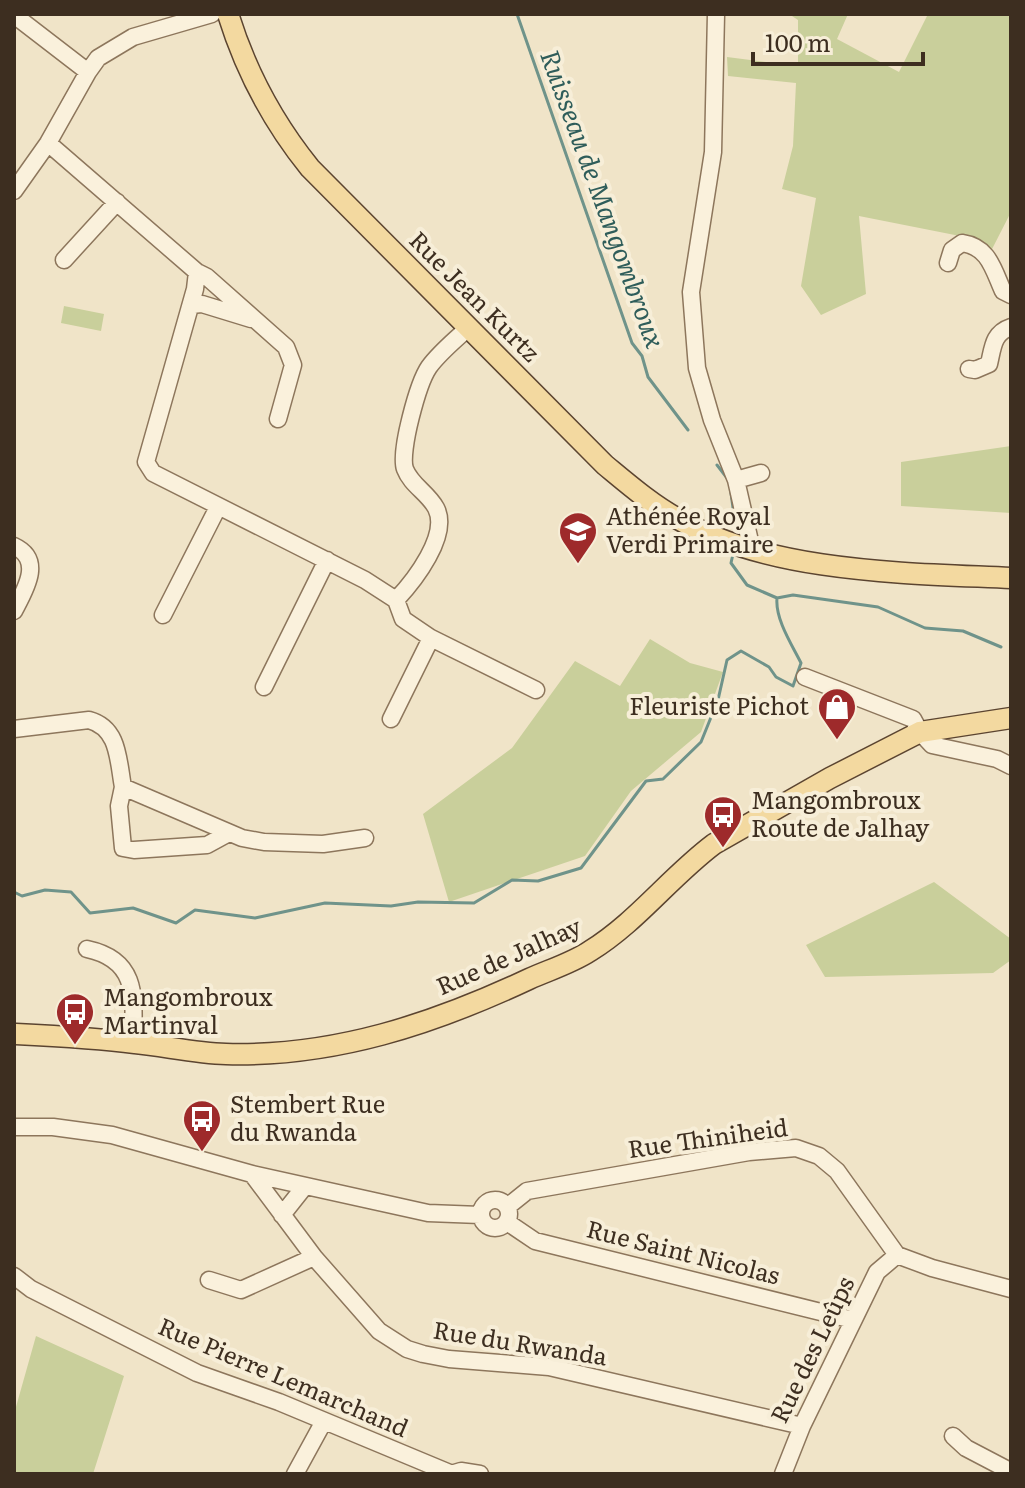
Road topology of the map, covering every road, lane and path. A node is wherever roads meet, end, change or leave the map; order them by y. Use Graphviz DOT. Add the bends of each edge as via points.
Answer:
graph roads {
  1 [pos="212,14"];
  2 [pos="228,14"];
  3 [pos="716,14"];
  4 [pos="14,15"];
  5 [pos="88,72"];
  6 [pos="48,143"];
  7 [pos="14,191"];
  8 [pos="117,202"];
  9 [pos="64,260"];
  10 [pos="948,263"];
  11 [pos="197,272"];
  12 [pos="1011,295"];
  13 [pos="191,305"];
  14 [pos="255,320"];
  15 [pos="1011,327"];
  16 [pos="468,328"];
  17 [pos="969,369"];
  18 [pos="278,419"];
  19 [pos="761,473"];
  20 [pos="736,480"];
  21 [pos="218,507"];
  22 [pos="14,546"];
  23 [pos="752,550"];
  24 [pos="327,560"];
  25 [pos="1011,578"];
  26 [pos="396,600"];
  27 [pos="14,611"];
  28 [pos="163,615"];
  29 [pos="431,638"];
  30 [pos="805,677"];
  31 [pos="264,687"];
  32 [pos="536,690"];
  33 [pos="1011,718"];
  34 [pos="391,719"];
  35 [pos="14,729"];
  36 [pos="920,732"];
  37 [pos="1011,766"];
  38 [pos="123,787"];
  39 [pos="229,833"];
  40 [pos="365,838"];
  41 [pos="87,949"];
  42 [pos="14,1034"];
  43 [pos="133,1043"];
  44 [pos="14,1127"];
  45 [pos="252,1174"];
  46 [pos="305,1186"];
  47 [pos="282,1215"];
  48 [pos="507,1215"];
  49 [pos="897,1255"];
  50 [pos="314,1257"];
  51 [pos="14,1276"];
  52 [pos="209,1280"];
  53 [pos="1011,1289"];
  54 [pos="853,1320"];
  55 [pos="324,1421"];
  56 [pos="802,1426"];
  57 [pos="953,1436"];
  58 [pos="1008,1471"];
  59 [pos="295,1474"];
  60 [pos="452,1474"];
  61 [pos="480,1474"];
  62 [pos="783,1474"];
  1 -- 5 [label="street" via="133,37 98,58"];
  2 -- 16 [label="main road, Rue Jean Kurtz" via="255,85 288,140"];
  3 -- 20 [label="street" via="713,152 691,292 697,368"];
  4 -- 5 [label="street"];
  5 -- 6 [label="street"];
  6 -- 7 [label="street"];
  6 -- 8 [label="street"];
  8 -- 9 [label="street"];
  8 -- 11 [label="street"];
  10 -- 12 [label="street" via="952,250 973,244 992,262 1003,291"];
  11 -- 13 [label="street"];
  11 -- 14 [label="street"];
  13 -- 14 [label="street"];
  13 -- 21 [label="street" via="146,462 153,473"];
  14 -- 18 [label="street" via="286,347 293,365"];
  15 -- 17 [label="street" via="994,339 989,364"];
  16 -- 23 [label="main road, Rue Jean Kurtz" via="641,496 701,531"];
  16 -- 26 [label="street" via="421,381 403,454 405,468 436,508 439,521 432,548"];
  19 -- 20 [label="street"];
  20 -- 23 [label="street"];
  21 -- 24 [label="street"];
  21 -- 28 [label="street"];
  22 -- 27 [label="street" via="30,561 31,574"];
  23 -- 25 [label="main road, Rue Jean Kurtz" via="789,560"];
  24 -- 26 [label="street"];
  24 -- 31 [label="street"];
  26 -- 29 [label="street" via="403,619"];
  29 -- 32 [label="street"];
  29 -- 34 [label="street"];
  30 -- 36 [label="street" via="913,719"];
  33 -- 36 [label="main road, Rue de Jalhay"];
  35 -- 38 [label="street" via="101,723 115,742"];
  36 -- 37 [label="street" via="932,745"];
  36 -- 43 [label="main road, Rue de Jalhay" via="714,844 588,953 466,1008 366,1039 308,1050 224,1054"];
  38 -- 39 [label="street"];
  38 -- 39 [label="street" via="123,848 207,845"];
  39 -- 40 [label="street" via="299,844"];
  41 -- 43 [label="street" via="114,958 124,969 132,999"];
  42 -- 43 [label="main road, Rue de Jalhay"];
  44 -- 45 [label="street" via="112,1135"];
  45 -- 46 [label="street"];
  45 -- 47 [label="street, Rue du Rwanda"];
  46 -- 47 [label="street"];
  46 -- 48 [label="street" via="428,1213 480,1215 493,1229"];
  47 -- 50 [label="street, Rue du Rwanda"];
  48 -- 49 [label="street, Rue Thiniheid" via="527,1191 796,1148 819,1156 837,1171"];
  48 -- 54 [label="street, Rue Saint Nicolas" via="535,1241"];
  49 -- 53 [label="street"];
  49 -- 54 [label="street, Rue des Leûps" via="877,1272"];
  50 -- 52 [label="street" via="241,1290"];
  50 -- 56 [label="street, Rue du Rwanda" via="379,1331 407,1349 449,1359 549,1367"];
  51 -- 55 [label="street, Rue Pierre Lemarchand" via="197,1373"];
  54 -- 56 [label="street, Rue des Leûps"];
  55 -- 59 [label="street"];
  55 -- 60 [label="street, Rue Pierre Lemarchand"];
  56 -- 62 [label="street, Rue des Leûps"];
  57 -- 58 [label="street"];
  60 -- 61 [label="street"];
}
